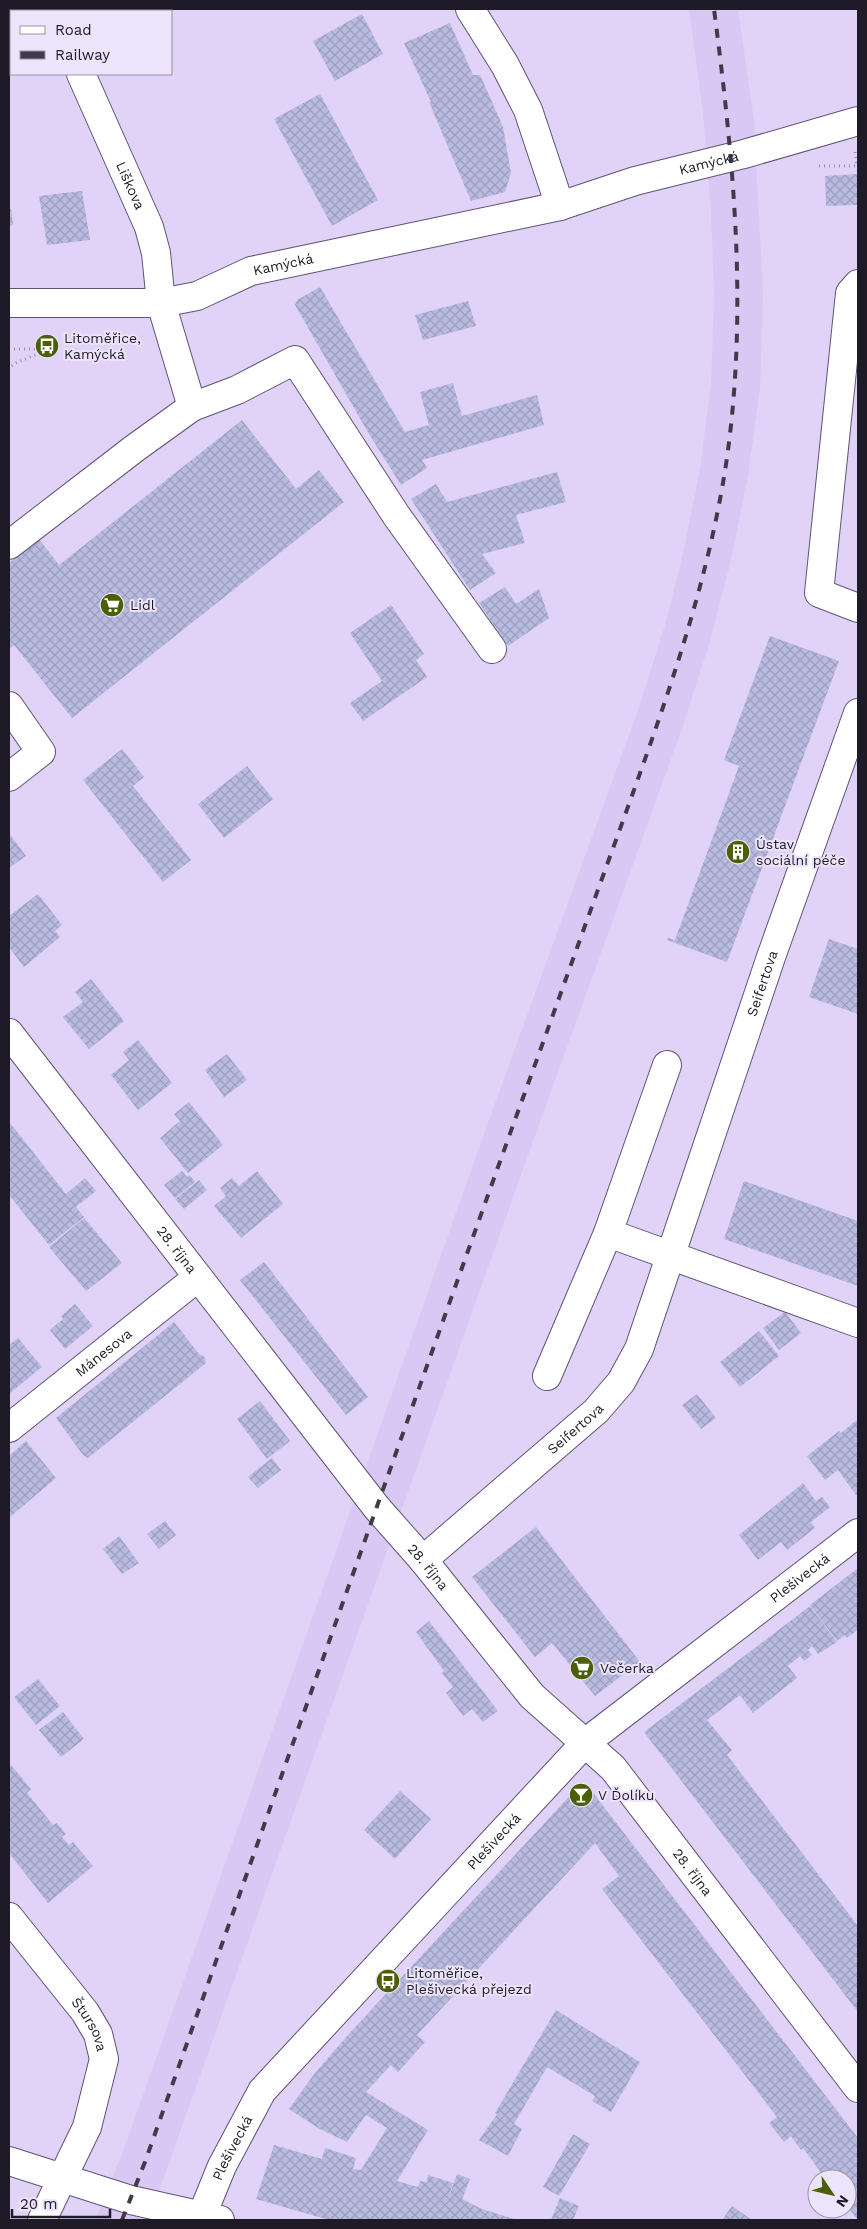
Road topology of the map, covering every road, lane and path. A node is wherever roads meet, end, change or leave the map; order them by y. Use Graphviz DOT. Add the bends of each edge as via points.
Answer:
graph roads {
  1 [pos="470,9"];
  2 [pos="81,75"];
  3 [pos="858,121"];
  4 [pos="812,166"];
  5 [pos="858,166"];
  6 [pos="560,206"];
  7 [pos="858,284"];
  8 [pos="9,303"];
  9 [pos="161,303"];
  10 [pos="9,349"];
  11 [pos="9,368"];
  12 [pos="192,407"];
  13 [pos="9,546"];
  14 [pos="858,608"];
  15 [pos="492,649"];
  16 [pos="9,706"];
  17 [pos="858,713"];
  18 [pos="9,777"];
  19 [pos="9,1033"];
  20 [pos="667,1065"];
  21 [pos="608,1234"];
  22 [pos="671,1256"];
  23 [pos="198,1277"];
  24 [pos="858,1323"];
  25 [pos="547,1376"];
  26 [pos="9,1428"];
  27 [pos="858,1534"];
  28 [pos="423,1560"];
  29 [pos="584,1743"];
  30 [pos="9,1917"];
  31 [pos="858,2088"];
  32 [pos="9,2161"];
  33 [pos="63,2178"];
  34 [pos="207,2218"];
  35 [pos="42,2220"];
  1 -- 6 [label="street" via="528,110"];
  2 -- 9 [label="street, Liškova" via="149,227 156,253"];
  3 -- 6 [label="street, Kamýcká" via="635,181"];
  4 -- 5 [label="path"];
  6 -- 9 [label="street, Kamýcká" via="251,271 197,296"];
  7 -- 14 [label="street" via="850,293 819,593"];
  8 -- 9 [label="street, Kamýcká"];
  9 -- 12 [label="street, Liškova"];
  10 -- 11 [label="path" via="49,349"];
  12 -- 13 [label="street"];
  12 -- 15 [label="street" via="237,390 295,360 396,515"];
  16 -- 18 [label="street" via="41,752"];
  17 -- 22 [label="street, Seifertova" via="771,957"];
  19 -- 23 [label="street, 28. října"];
  20 -- 21 [label="street"];
  21 -- 22 [label="street"];
  21 -- 25 [label="street"];
  22 -- 24 [label="street"];
  22 -- 28 [label="street, Seifertova" via="639,1349 621,1382 596,1410"];
  23 -- 26 [label="street, Mánesova"];
  23 -- 28 [label="street, 28. října" via="377,1508"];
  27 -- 29 [label="street, Plešivecká"];
  28 -- 29 [label="street, 28. října" via="532,1696"];
  29 -- 31 [label="street, 28. října" via="613,1768"];
  29 -- 34 [label="street, Plešivecká" via="262,2090 222,2166"];
  30 -- 33 [label="street, Štursova" via="85,2012 98,2034 104,2059 87,2127"];
  32 -- 33 [label="street"];
  33 -- 34 [label="street" via="131,2200"];
  33 -- 35 [label="street, Štursova"];
}
